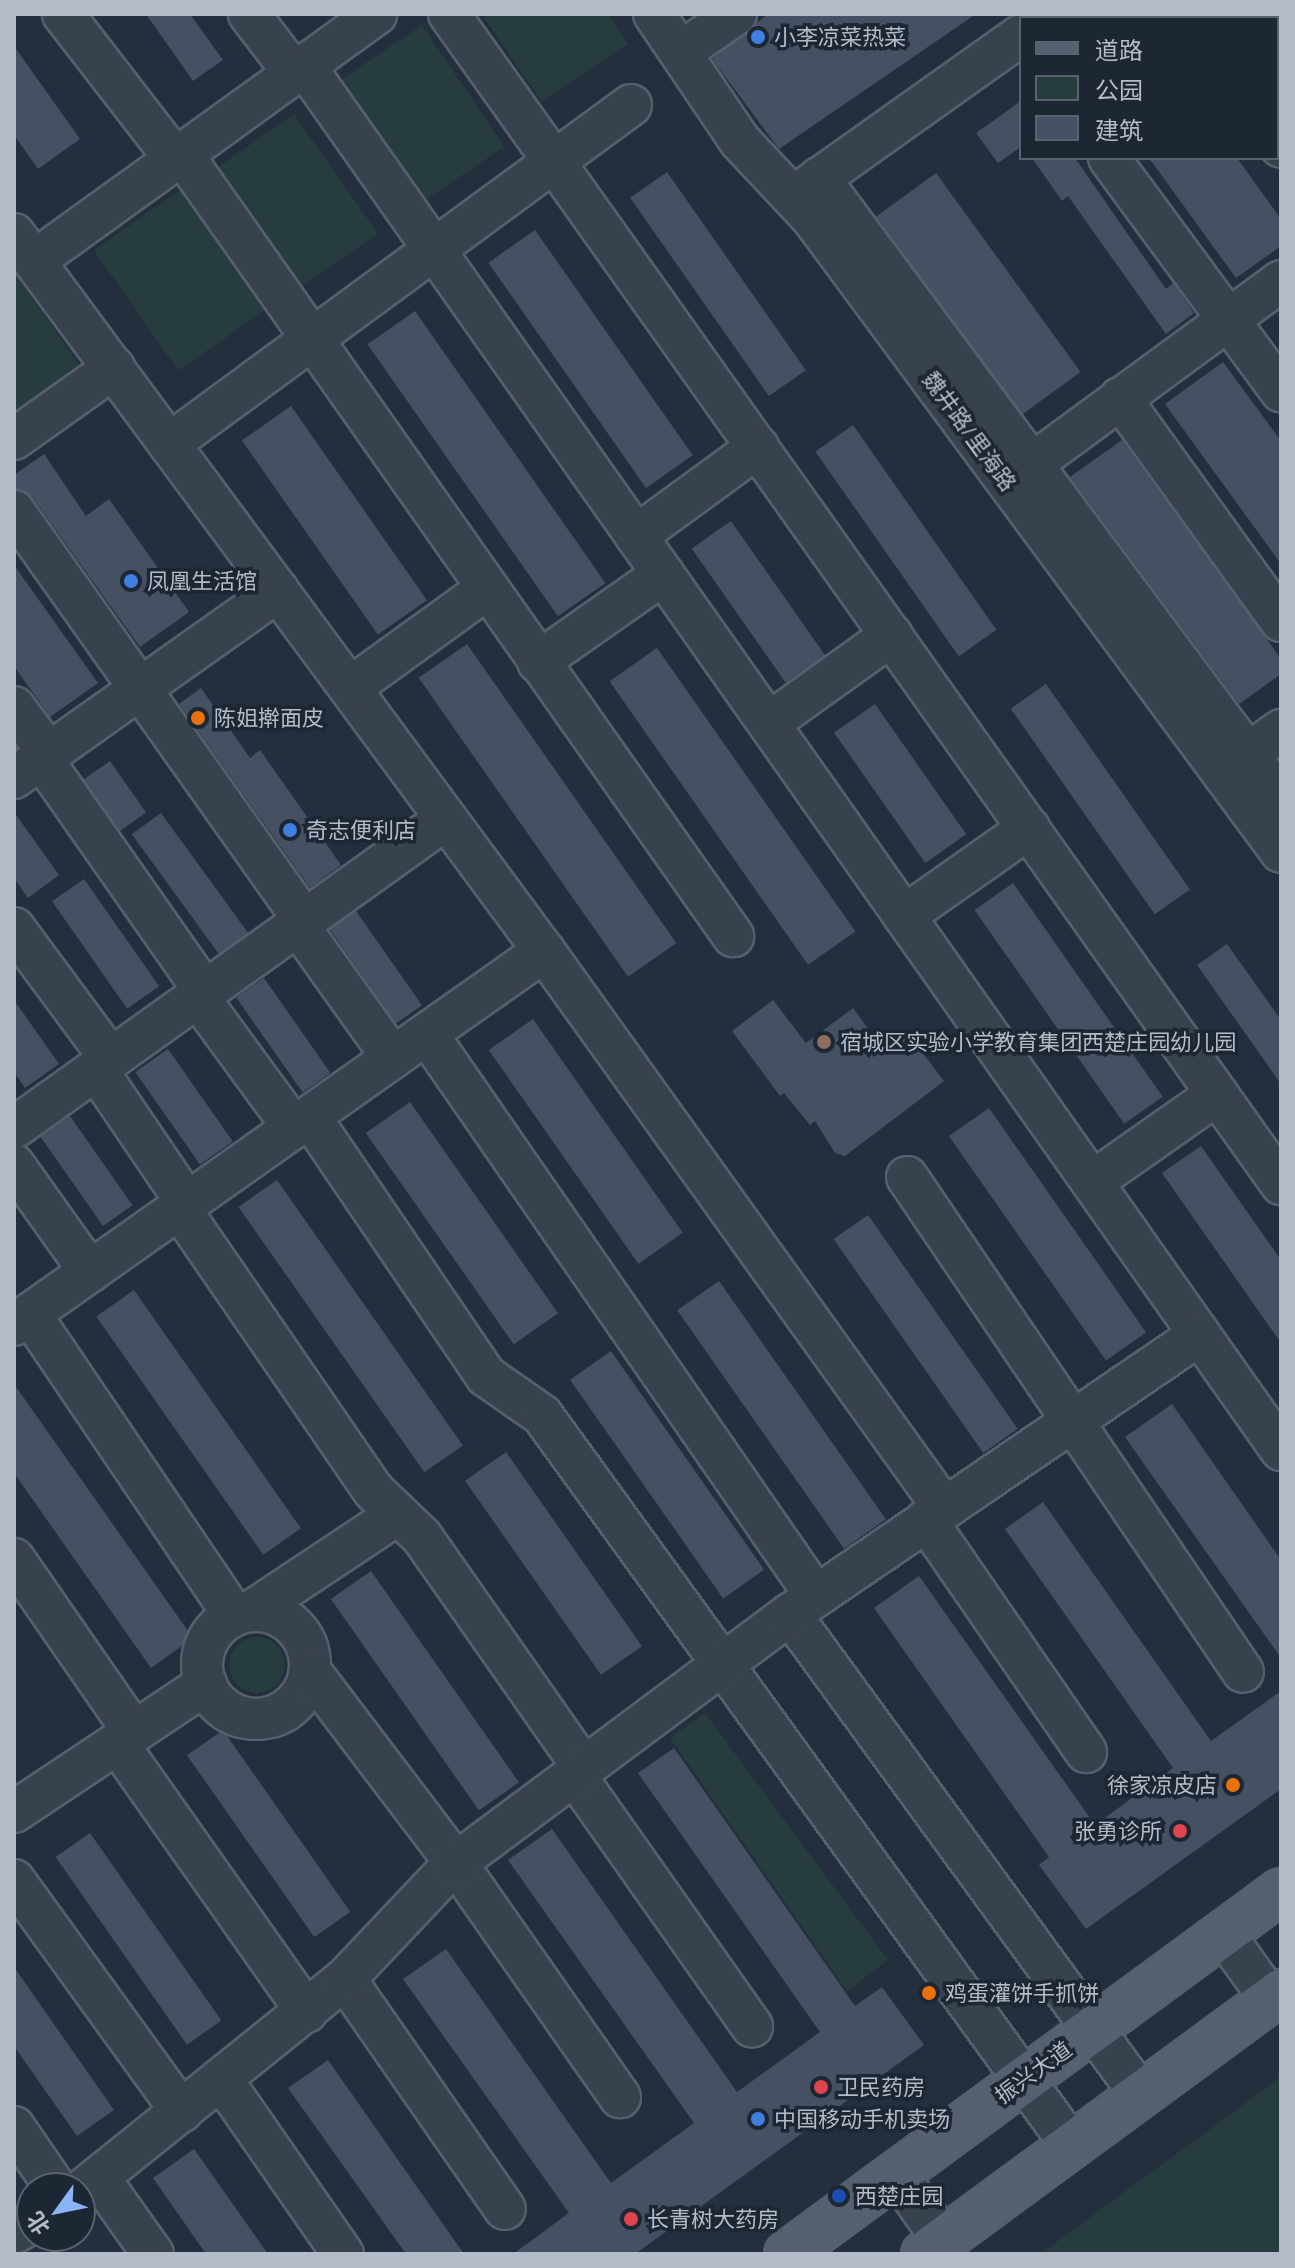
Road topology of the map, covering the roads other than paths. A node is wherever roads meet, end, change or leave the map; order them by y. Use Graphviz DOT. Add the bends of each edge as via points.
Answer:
graph roads {
  1 [pos="63,14"];
  2 [pos="249,14"];
  3 [pos="376,14"];
  4 [pos="449,14"];
  5 [pos="654,14"];
  6 [pos="736,14"];
  7 [pos="1019,37"];
  8 [pos="681,52"];
  9 [pos="299,69"];
  10 [pos="631,105"];
  11 [pos="178,156"];
  12 [pos="1110,160"];
  13 [pos="556,162"];
  14 [pos="806,188"];
  15 [pos="24,248"];
  16 [pos="435,251"];
  17 [pos="1281,281"];
  18 [pos="1228,319"];
  19 [pos="311,340"];
  20 [pos="114,368"];
  21 [pos="1281,391"];
  22 [pos="1120,398"];
  23 [pos="14,439"];
  24 [pos="169,444"];
  25 [pos="758,447"];
  26 [pos="1032,464"];
  27 [pos="14,511"];
  28 [pos="636,536"];
  29 [pos="663,574"];
  30 [pos="487,589"];
  31 [pos="278,591"];
  32 [pos="1281,621"];
  33 [pos="892,635"];
  34 [pos="538,662"];
  35 [pos="350,688"];
  36 [pos="140,689"];
  37 [pos="14,707"];
  38 [pos="769,723"];
  39 [pos="1281,730"];
  40 [pos="1248,754"];
  41 [pos="35,764"];
  42 [pos="1281,799"];
  43 [pos="446,819"];
  44 [pos="1029,828"];
  45 [pos="1281,852"];
  46 [pos="904,916"];
  47 [pos="301,922"];
  48 [pos="14,928"];
  49 [pos="733,936"];
  50 [pos="544,951"];
  51 [pos="201,994"];
  52 [pos="427,1034"];
  53 [pos="393,1058"];
  54 [pos="103,1064"];
  55 [pos="1217,1094"];
  56 [pos="302,1122"];
  57 [pos="15,1124"];
  58 [pos="14,1165"];
  59 [pos="907,1177"];
  60 [pos="1092,1182"];
  61 [pos="1281,1184"];
  62 [pos="184,1206"];
  63 [pos="90,1272"];
  64 [pos="22,1320"];
  65 [pos="1200,1334"];
  66 [pos="1073,1421"];
  67 [pos="1274,1427"];
  68 [pos="398,1514"];
  69 [pos="935,1514"];
  70 [pos="14,1559"];
  71 [pos="803,1605"];
  72 [pos="243,1613"];
  73 [pos="720,1665"];
  74 [pos="310,1671"];
  75 [pos="1243,1672"];
  76 [pos="206,1684"];
  77 [pos="126,1738"];
  78 [pos="1086,1752"];
  79 [pos="579,1771"];
  80 [pos="14,1812"];
  81 [pos="456,1863"];
  82 [pos="14,1880"];
  83 [pos="1281,1891"];
  84 [pos="1223,1933"];
  85 [pos="345,1979"];
  86 [pos="1276,1996"];
  87 [pos="307,2012"];
  88 [pos="752,2026"];
  89 [pos="1093,2029"];
  90 [pos="1023,2079"];
  91 [pos="222,2080"];
  92 [pos="1141,2095"];
  93 [pos="620,2097"];
  94 [pos="182,2112"];
  95 [pos="14,2127"];
  96 [pos="1072,2146"];
  97 [pos="45,2172"];
  98 [pos="896,2173"];
  99 [pos="96,2180"];
  100 [pos="96,2193"];
  101 [pos="505,2209"];
  102 [pos="934,2247"];
  103 [pos="153,2254"];
  104 [pos="343,2254"];
  105 [pos="787,2254"];
  1 -- 11 [label="street"];
  2 -- 9 [label="street"];
  3 -- 9 [label="street"];
  4 -- 13 [label="street"];
  5 -- 8 [label="street, 魏井路/里海路"];
  6 -- 8 [label="street"];
  7 -- 14 [label="street"];
  8 -- 14 [label="street, 魏井路/里海路" via="740,141"];
  9 -- 11 [label="street"];
  9 -- 16 [label="street"];
  10 -- 13 [label="street"];
  11 -- 15 [label="street"];
  11 -- 19 [label="street"];
  12 -- 18 [label="street"];
  13 -- 16 [label="street"];
  13 -- 25 [label="street"];
  14 -- 26 [label="street"];
  14 -- 45 [label="street, 魏井路/里海路"];
  15 -- 20 [label="street"];
  16 -- 19 [label="street"];
  16 -- 28 [label="street"];
  17 -- 18 [label="street"];
  18 -- 21 [label="street"];
  18 -- 22 [label="street"];
  19 -- 24 [label="street"];
  19 -- 30 [label="street"];
  20 -- 23 [label="street"];
  20 -- 24 [label="street"];
  22 -- 26 [label="street"];
  22 -- 32 [label="street"];
  24 -- 31 [label="street"];
  25 -- 28 [label="street"];
  25 -- 33 [label="street"];
  26 -- 40 [label="street"];
  27 -- 36 [label="street"];
  28 -- 29 [label="street"];
  29 -- 34 [label="street"];
  29 -- 38 [label="street"];
  30 -- 34 [label="street"];
  30 -- 35 [label="street"];
  31 -- 35 [label="street"];
  31 -- 36 [label="street"];
  33 -- 38 [label="street"];
  33 -- 44 [label="street"];
  34 -- 49 [label="street"];
  35 -- 43 [label="street"];
  36 -- 41 [label="street"];
  36 -- 47 [label="street"];
  37 -- 41 [label="street"];
  38 -- 46 [label="street"];
  39 -- 40 [label="street"];
  40 -- 42 [label="street"];
  41 -- 51 [label="street"];
  43 -- 47 [label="street"];
  43 -- 50 [label="street"];
  44 -- 46 [label="street"];
  44 -- 55 [label="street"];
  46 -- 60 [label="street"];
  47 -- 51 [label="street"];
  47 -- 53 [label="street"];
  48 -- 54 [label="street"];
  50 -- 52 [label="street"];
  50 -- 69 [label="street"];
  51 -- 54 [label="street"];
  51 -- 56 [label="street"];
  52 -- 53 [label="street"];
  52 -- 71 [label="street"];
  53 -- 56 [label="street"];
  54 -- 57 [label="street"];
  54 -- 62 [label="street"];
  55 -- 60 [label="street"];
  55 -- 61 [label="street"];
  56 -- 62 [label="street"];
  56 -- 73 [label="street" via="486,1376 542,1415"];
  58 -- 63 [label="street"];
  59 -- 66 [label="street"];
  60 -- 65 [label="street"];
  62 -- 63 [label="street"];
  62 -- 68 [label="street" via="374,1491"];
  63 -- 64 [label="street"];
  64 -- 72 [label="street"];
  65 -- 66 [label="street"];
  65 -- 67 [label="street"];
  66 -- 69 [label="street"];
  66 -- 75 [label="street"];
  68 -- 72 [label="street"];
  68 -- 79 [label="street" via="422,1537"];
  69 -- 71 [label="street"];
  69 -- 78 [label="street"];
  70 -- 77 [label="street"];
  71 -- 73 [label="street"];
  71 -- 89 [label="street"];
  72 -- 74 [label="street" via="286,1619 307,1646"];
  72 -- 76 [label="street" via="208,1640 202,1657"];
  73 -- 79 [label="street"];
  73 -- 90 [label="street"];
  74 -- 76 [label="street" via="301,1697 273,1717 237,1716 221,1707"];
  74 -- 81 [label="street"];
  76 -- 77 [label="street"];
  77 -- 80 [label="street"];
  77 -- 87 [label="street"];
  79 -- 81 [label="street"];
  79 -- 88 [label="street"];
  81 -- 85 [label="street"];
  81 -- 93 [label="street"];
  82 -- 94 [label="street"];
  83 -- 84 [label="main road, 振兴大道"];
  84 -- 86 [label="street"];
  84 -- 89 [label="main road, 振兴大道"];
  85 -- 87 [label="street"];
  85 -- 101 [label="street"];
  86 -- 92 [label="main road"];
  87 -- 91 [label="street"];
  89 -- 90 [label="main road, 振兴大道"];
  89 -- 92 [label="street"];
  90 -- 96 [label="street"];
  90 -- 98 [label="main road, 振兴大道"];
  91 -- 94 [label="street"];
  91 -- 104 [label="street"];
  92 -- 96 [label="main road"];
  94 -- 99 [label="street"];
  95 -- 97 [label="street"];
  96 -- 102 [label="main road"];
  98 -- 102 [label="street"];
  98 -- 105 [label="main road, 振兴大道"];
  100 -- 103 [label="street"];
}
